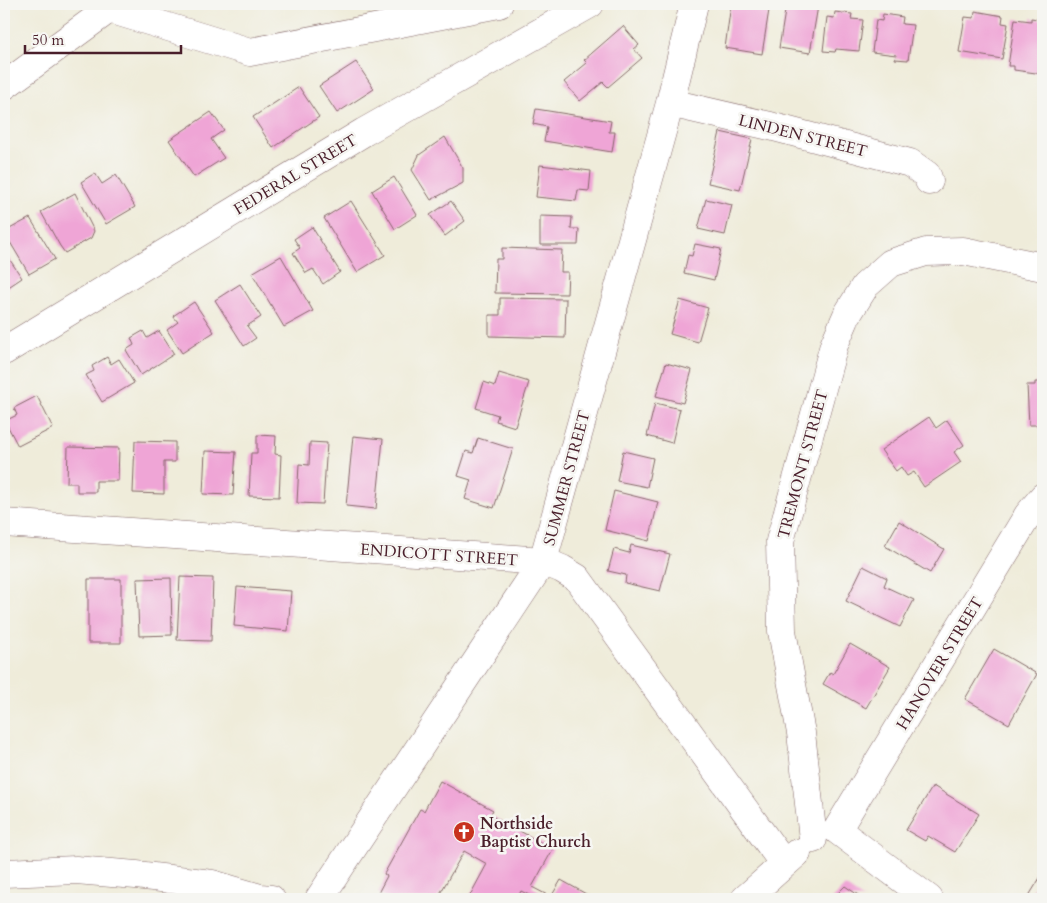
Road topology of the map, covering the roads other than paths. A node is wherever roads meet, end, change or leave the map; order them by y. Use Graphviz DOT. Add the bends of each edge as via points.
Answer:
graph roads {
  1 [pos="499,4"];
  2 [pos="590,4"];
  3 [pos="694,4"];
  4 [pos="104,6"];
  5 [pos="4,86"];
  6 [pos="670,103"];
  7 [pos="928,181"];
  8 [pos="1043,267"];
  9 [pos="4,351"];
  10 [pos="1043,497"];
  11 [pos="4,523"];
  12 [pos="543,561"];
  13 [pos="825,835"];
  14 [pos="784,864"];
  15 [pos="4,873"];
  16 [pos="271,899"];
  17 [pos="319,899"];
  18 [pos="745,899"];
  19 [pos="929,899"];
  1 -- 4 [label="street" via="250,52"];
  2 -- 9 [label="street, FEDERAL STREET" via="364,132"];
  3 -- 6 [label="street, SUMMER STREET"];
  4 -- 5 [label="street"];
  6 -- 7 [label="street, LINDEN STREET" via="910,163 927,175"];
  6 -- 12 [label="street, SUMMER STREET"];
  8 -- 13 [label="street, TREMONT STREET" via="963,251 926,252 892,263 865,286 834,345 780,541 782,631"];
  10 -- 13 [label="street, HANOVER STREET" via="1028,515"];
  11 -- 12 [label="street, ENDICOTT STREET"];
  12 -- 14 [label="street, ENDICOTT STREET" via="577,578"];
  12 -- 17 [label="street, SUMMER STREET"];
  13 -- 14 [label="street"];
  13 -- 19 [label="street"];
  14 -- 18 [label="street"];
  15 -- 16 [label="street" via="76,870 126,874 212,884"];
}
